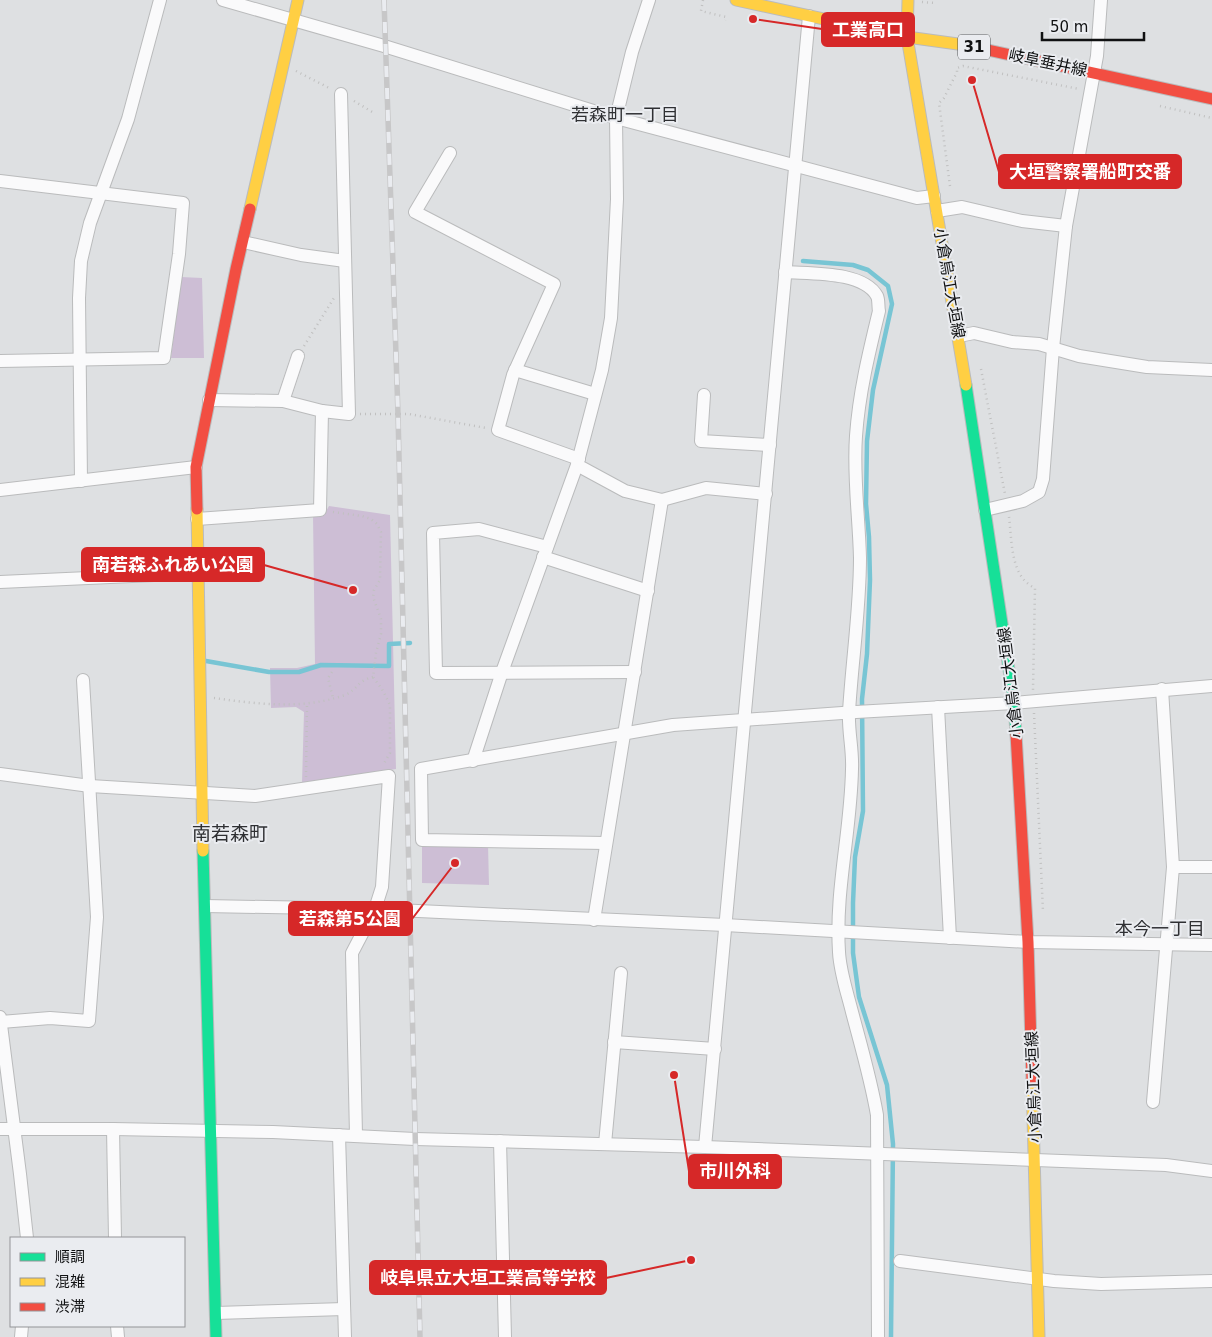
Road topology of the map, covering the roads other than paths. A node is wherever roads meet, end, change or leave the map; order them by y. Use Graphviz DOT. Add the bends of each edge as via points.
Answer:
graph roads {
  1 [pos="160,0"];
  2 [pos="222,0"];
  3 [pos="298,0"];
  4 [pos="649,0"];
  5 [pos="736,0"];
  6 [pos="908,0"];
  7 [pos="1101,0"];
  8 [pos="809,16"];
  9 [pos="293,19"];
  10 [pos="907,37"];
  11 [pos="1094,72"];
  12 [pos="341,94"];
  13 [pos="1212,100"];
  14 [pos="616,118"];
  15 [pos="450,153"];
  16 [pos="794,165"];
  17 [pos="0,181"];
  18 [pos="100,193"];
  19 [pos="934,196"];
  20 [pos="937,212"];
  21 [pos="1066,226"];
  22 [pos="243,242"];
  23 [pos="345,261"];
  24 [pos="785,272"];
  25 [pos="959,336"];
  26 [pos="1054,348"];
  27 [pos="298,356"];
  28 [pos="80,359"];
  29 [pos="0,361"];
  30 [pos="515,370"];
  31 [pos="1212,370"];
  32 [pos="596,394"];
  33 [pos="704,395"];
  34 [pos="208,400"];
  35 [pos="283,402"];
  36 [pos="322,411"];
  37 [pos="770,445"];
  38 [pos="578,462"];
  39 [pos="196,467"];
  40 [pos="81,481"];
  41 [pos="0,490"];
  42 [pos="766,494"];
  43 [pos="662,500"];
  44 [pos="985,510"];
  45 [pos="197,519"];
  46 [pos="545,552"];
  47 [pos="198,573"];
  48 [pos="0,582"];
  49 [pos="648,590"];
  50 [pos="502,672"];
  51 [pos="635,672"];
  52 [pos="82,680"];
  53 [pos="1212,686"];
  54 [pos="1162,689"];
  55 [pos="1014,703"];
  56 [pos="938,707"];
  57 [pos="857,712"];
  58 [pos="744,720"];
  59 [pos="624,734"];
  60 [pos="473,761"];
  61 [pos="0,774"];
  62 [pos="90,786"];
  63 [pos="202,793"];
  64 [pos="606,843"];
  65 [pos="1172,867"];
  66 [pos="1212,867"];
  67 [pos="205,906"];
  68 [pos="375,909"];
  69 [pos="594,920"];
  70 [pos="725,925"];
  71 [pos="841,932"];
  72 [pos="950,938"];
  73 [pos="1028,942"];
  74 [pos="1167,944"];
  75 [pos="1212,945"];
  76 [pos="621,973"];
  77 [pos="0,1019"];
  78 [pos="614,1042"];
  79 [pos="715,1049"];
  80 [pos="1153,1102"];
  81 [pos="113,1129"];
  82 [pos="0,1130"];
  83 [pos="14,1130"];
  84 [pos="210,1132"];
  85 [pos="339,1135"];
  86 [pos="356,1135"];
  87 [pos="500,1141"];
  88 [pos="605,1144"];
  89 [pos="706,1147"];
  90 [pos="879,1155"];
  91 [pos="1035,1160"];
  92 [pos="1212,1171"];
  93 [pos="27,1237"];
  94 [pos="115,1237"];
  95 [pos="900,1262"];
  96 [pos="1038,1280"];
  97 [pos="1212,1281"];
  98 [pos="344,1310"];
  99 [pos="216,1313"];
  100 [pos="216,1337"];
  101 [pos="345,1337"];
  102 [pos="504,1337"];
  103 [pos="878,1337"];
  104 [pos="1039,1337"];
  1 -- 18 [label="street" via="128,119"];
  2 -- 9 [label="street"];
  3 -- 9 [label="main road"];
  4 -- 14 [label="street"];
  5 -- 8 [label="main road, 岐阜垂井線 / 31"];
  6 -- 10 [label="main road, 小倉烏江大垣線"];
  7 -- 11 [label="street"];
  8 -- 10 [label="main road, 岐阜垂井線 / 31"];
  8 -- 16 [label="street"];
  9 -- 14 [label="street"];
  9 -- 22 [label="main road"];
  10 -- 11 [label="main road, 岐阜垂井線 / 31" via="960,44"];
  10 -- 19 [label="main road, 小倉烏江大垣線"];
  11 -- 13 [label="main road, 岐阜垂井線 / 31"];
  11 -- 21 [label="street"];
  12 -- 23 [label="street"];
  14 -- 16 [label="street"];
  14 -- 32 [label="street" via="611,318"];
  15 -- 30 [label="street" via="415,212 554,284"];
  16 -- 19 [label="street" via="917,198"];
  16 -- 24 [label="street"];
  17 -- 18 [label="street"];
  18 -- 28 [label="street" via="81,261"];
  18 -- 28 [label="street" via="183,203 180,254 164,358"];
  19 -- 20 [label="main road, 小倉烏江大垣線"];
  20 -- 21 [label="street" via="962,207 1022,221"];
  20 -- 25 [label="main road, 小倉烏江大垣線"];
  21 -- 26 [label="street"];
  22 -- 23 [label="street"];
  22 -- 34 [label="main road"];
  23 -- 36 [label="street" via="349,414"];
  24 -- 37 [label="street"];
  24 -- 57 [label="street" via="853,279 868,285 878,298 879,311 860,394 856,437 860,558"];
  25 -- 26 [label="street" via="974,333"];
  25 -- 44 [label="main road, 小倉烏江大垣線"];
  26 -- 31 [label="street" via="1079,356 1147,367"];
  26 -- 44 [label="street" via="1043,479 1038,492 1024,501"];
  27 -- 35 [label="street"];
  28 -- 29 [label="street"];
  28 -- 40 [label="street"];
  30 -- 32 [label="street"];
  30 -- 38 [label="street" via="498,430"];
  32 -- 38 [label="street"];
  33 -- 37 [label="street" via="701,441"];
  34 -- 35 [label="street"];
  34 -- 39 [label="main road"];
  35 -- 36 [label="street"];
  36 -- 45 [label="street" via="320,510"];
  37 -- 42 [label="street"];
  38 -- 43 [label="street" via="624,491"];
  38 -- 46 [label="street"];
  39 -- 40 [label="street"];
  39 -- 45 [label="main road"];
  40 -- 41 [label="street"];
  42 -- 43 [label="street" via="706,488"];
  42 -- 58 [label="street"];
  43 -- 49 [label="street"];
  44 -- 55 [label="main road, 小倉烏江大垣線"];
  45 -- 47 [label="main road"];
  46 -- 49 [label="street"];
  46 -- 50 [label="street"];
  46 -- 50 [label="street" via="479,529 433,532 436,673"];
  47 -- 48 [label="street"];
  47 -- 63 [label="main road"];
  49 -- 51 [label="street"];
  50 -- 51 [label="street"];
  50 -- 60 [label="street"];
  51 -- 59 [label="street"];
  52 -- 62 [label="street"];
  53 -- 54 [label="street"];
  54 -- 55 [label="street"];
  54 -- 65 [label="street"];
  55 -- 56 [label="street"];
  55 -- 73 [label="main road, 小倉烏江大垣線"];
  56 -- 57 [label="street"];
  56 -- 72 [label="street"];
  57 -- 58 [label="street"];
  57 -- 71 [label="street" via="843,856"];
  58 -- 59 [label="street" via="673,725"];
  58 -- 70 [label="street"];
  59 -- 60 [label="street"];
  59 -- 64 [label="street"];
  60 -- 64 [label="street" via="421,769 422,840"];
  61 -- 62 [label="street"];
  62 -- 63 [label="street"];
  62 -- 77 [label="street" via="97,918 89,1022 50,1018"];
  63 -- 67 [label="main road"];
  63 -- 68 [label="street" via="255,796 389,776 385,861"];
  64 -- 69 [label="street"];
  65 -- 66 [label="street"];
  65 -- 74 [label="street"];
  67 -- 68 [label="street"];
  67 -- 84 [label="main road"];
  68 -- 69 [label="street"];
  68 -- 86 [label="street" via="352,953"];
  69 -- 70 [label="street"];
  70 -- 71 [label="street"];
  70 -- 79 [label="street"];
  71 -- 72 [label="street"];
  71 -- 90 [label="street" via="839,954 873,1091"];
  72 -- 73 [label="street"];
  73 -- 74 [label="street"];
  73 -- 91 [label="main road, 小倉烏江大垣線"];
  74 -- 75 [label="street"];
  74 -- 80 [label="street"];
  76 -- 78 [label="street"];
  77 -- 83 [label="street"];
  78 -- 79 [label="street"];
  78 -- 88 [label="street"];
  79 -- 89 [label="street"];
  81 -- 83 [label="street"];
  81 -- 84 [label="street"];
  81 -- 94 [label="street"];
  82 -- 83 [label="street"];
  83 -- 93 [label="street"];
  84 -- 85 [label="street"];
  84 -- 99 [label="main road"];
  85 -- 86 [label="street"];
  85 -- 98 [label="street"];
  86 -- 87 [label="street"];
  87 -- 88 [label="street"];
  87 -- 102 [label="street"];
  88 -- 89 [label="street"];
  89 -- 90 [label="street"];
  90 -- 91 [label="street"];
  90 -- 103 [label="street"];
  91 -- 92 [label="street" via="1166,1165"];
  91 -- 96 [label="main road, 小倉烏江大垣線"];
  95 -- 96 [label="street"];
  96 -- 97 [label="street" via="1101,1284"];
  96 -- 104 [label="main road, 小倉烏江大垣線"];
  98 -- 99 [label="street"];
  98 -- 101 [label="street"];
  99 -- 100 [label="main road"];
}
